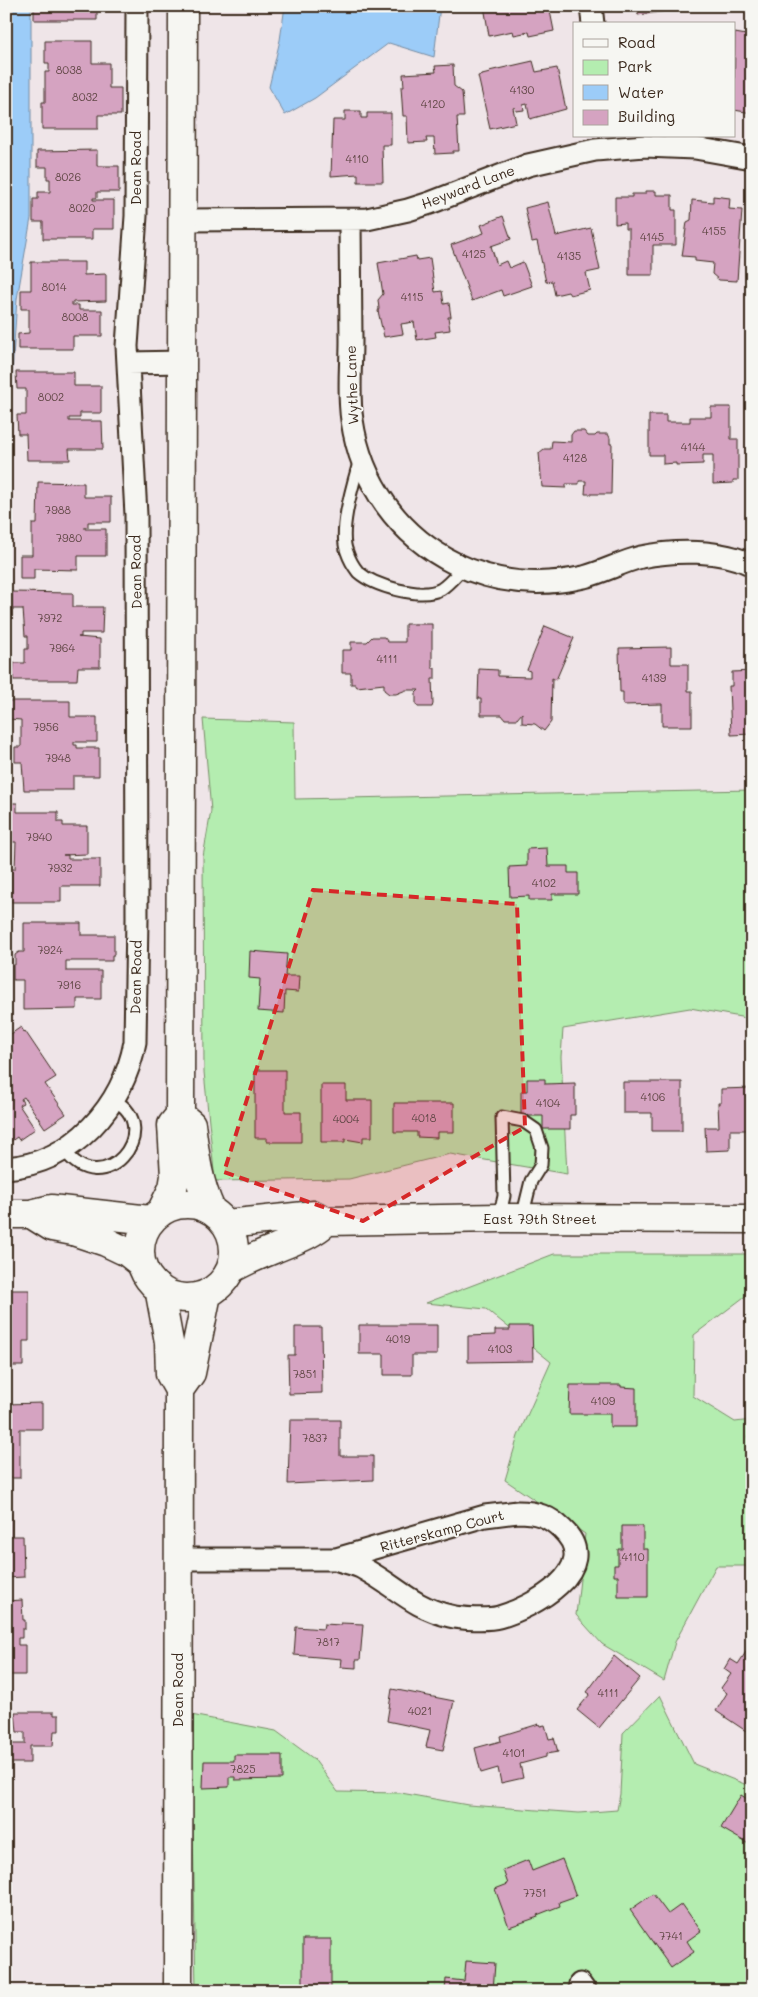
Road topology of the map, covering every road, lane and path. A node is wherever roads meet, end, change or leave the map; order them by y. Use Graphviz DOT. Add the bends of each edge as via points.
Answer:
graph roads {
  1 [pos="137,6"];
  2 [pos="183,6"];
  3 [pos="591,6"];
  4 [pos="593,22"];
  5 [pos="595,143"];
  6 [pos="752,158"];
  7 [pos="182,220"];
  8 [pos="350,220"];
  9 [pos="182,362"];
  10 [pos="128,363"];
  11 [pos="360,457"];
  12 [pos="752,565"];
  13 [pos="463,568"];
  14 [pos="114,1100"];
  15 [pos="180,1115"];
  16 [pos="64,1149"];
  17 [pos="6,1168"];
  18 [pos="18,1214"];
  19 [pos="156,1216"];
  20 [pos="219,1217"];
  21 [pos="511,1218"];
  22 [pos="752,1219"];
  23 [pos="327,1222"];
  24 [pos="142,1263"];
  25 [pos="231,1269"];
  26 [pos="159,1288"];
  27 [pos="207,1294"];
  28 [pos="179,1390"];
  29 [pos="179,1559"];
  30 [pos="336,1559"];
  31 [pos="178,1991"];
  1 -- 10 [label="street, Dean Road" via="136,216"];
  2 -- 7 [label="street"];
  3 -- 4 [label="street"];
  5 -- 6 [label="street, Heyward Lane" via="695,148"];
  5 -- 8 [label="street, Heyward Lane" via="408,210"];
  7 -- 8 [label="street, Heyward Lane"];
  7 -- 9 [label="street"];
  8 -- 11 [label="street, Wythe Lane" via="351,405"];
  9 -- 10 [label="street"];
  9 -- 15 [label="street"];
  10 -- 14 [label="street, Dean Road" via="136,515 137,918 134,1042 129,1067"];
  11 -- 13 [label="street, Wythe Lane" via="375,490 400,523 427,548"];
  11 -- 13 [label="lane" via="345,531 346,551 357,571 372,582 389,588 429,592 441,589"];
  12 -- 13 [label="street, Wythe Lane" via="722,555 677,552 640,557 584,576 548,582 502,580"];
  14 -- 16 [label="street, Dean Road" via="92,1127"];
  14 -- 16 [label="lane" via="125,1109 132,1124 132,1144 126,1156 115,1165 90,1169 69,1157"];
  15 -- 19 [label="street" via="172,1125 173,1188"];
  15 -- 20 [label="street" via="191,1124 202,1191"];
  16 -- 17 [label="street" via="35,1163"];
  18 -- 19 [label="street" via="51,1209"];
  18 -- 24 [label="street" via="113,1246"];
  19 -- 20 [label="street" via="180,1204 191,1204 202,1206"];
  19 -- 24 [label="street" via="142,1239"];
  20 -- 23 [label="street, East 79th Street" via="314,1215"];
  20 -- 25 [label="street" via="234,1241"];
  21 -- 21 [label="lane" via="504,1196 502,1116 523,1121 536,1130 542,1148 541,1165"];
  21 -- 22 [label="street, East 79th Street"];
  21 -- 23 [label="street, East 79th Street"];
  23 -- 25 [label="street" via="303,1237"];
  24 -- 26 [label="street" via="148,1277"];
  25 -- 27 [label="street" via="218,1287"];
  26 -- 27 [label="street" via="178,1297"];
  26 -- 28 [label="street, Dean Road" via="169,1342 170,1374"];
  27 -- 28 [label="street" via="191,1374"];
  28 -- 29 [label="street, Dean Road"];
  29 -- 30 [label="street, Ritterskamp Court"];
  29 -- 31 [label="street, Dean Road"];
  30 -- 30 [label="street, Ritterskamp Court" via="365,1569 425,1609 452,1617 479,1619 497,1618 547,1595 566,1577 573,1565 574,1552 567,1534 554,1522 534,1512 518,1512 485,1516"];
}
